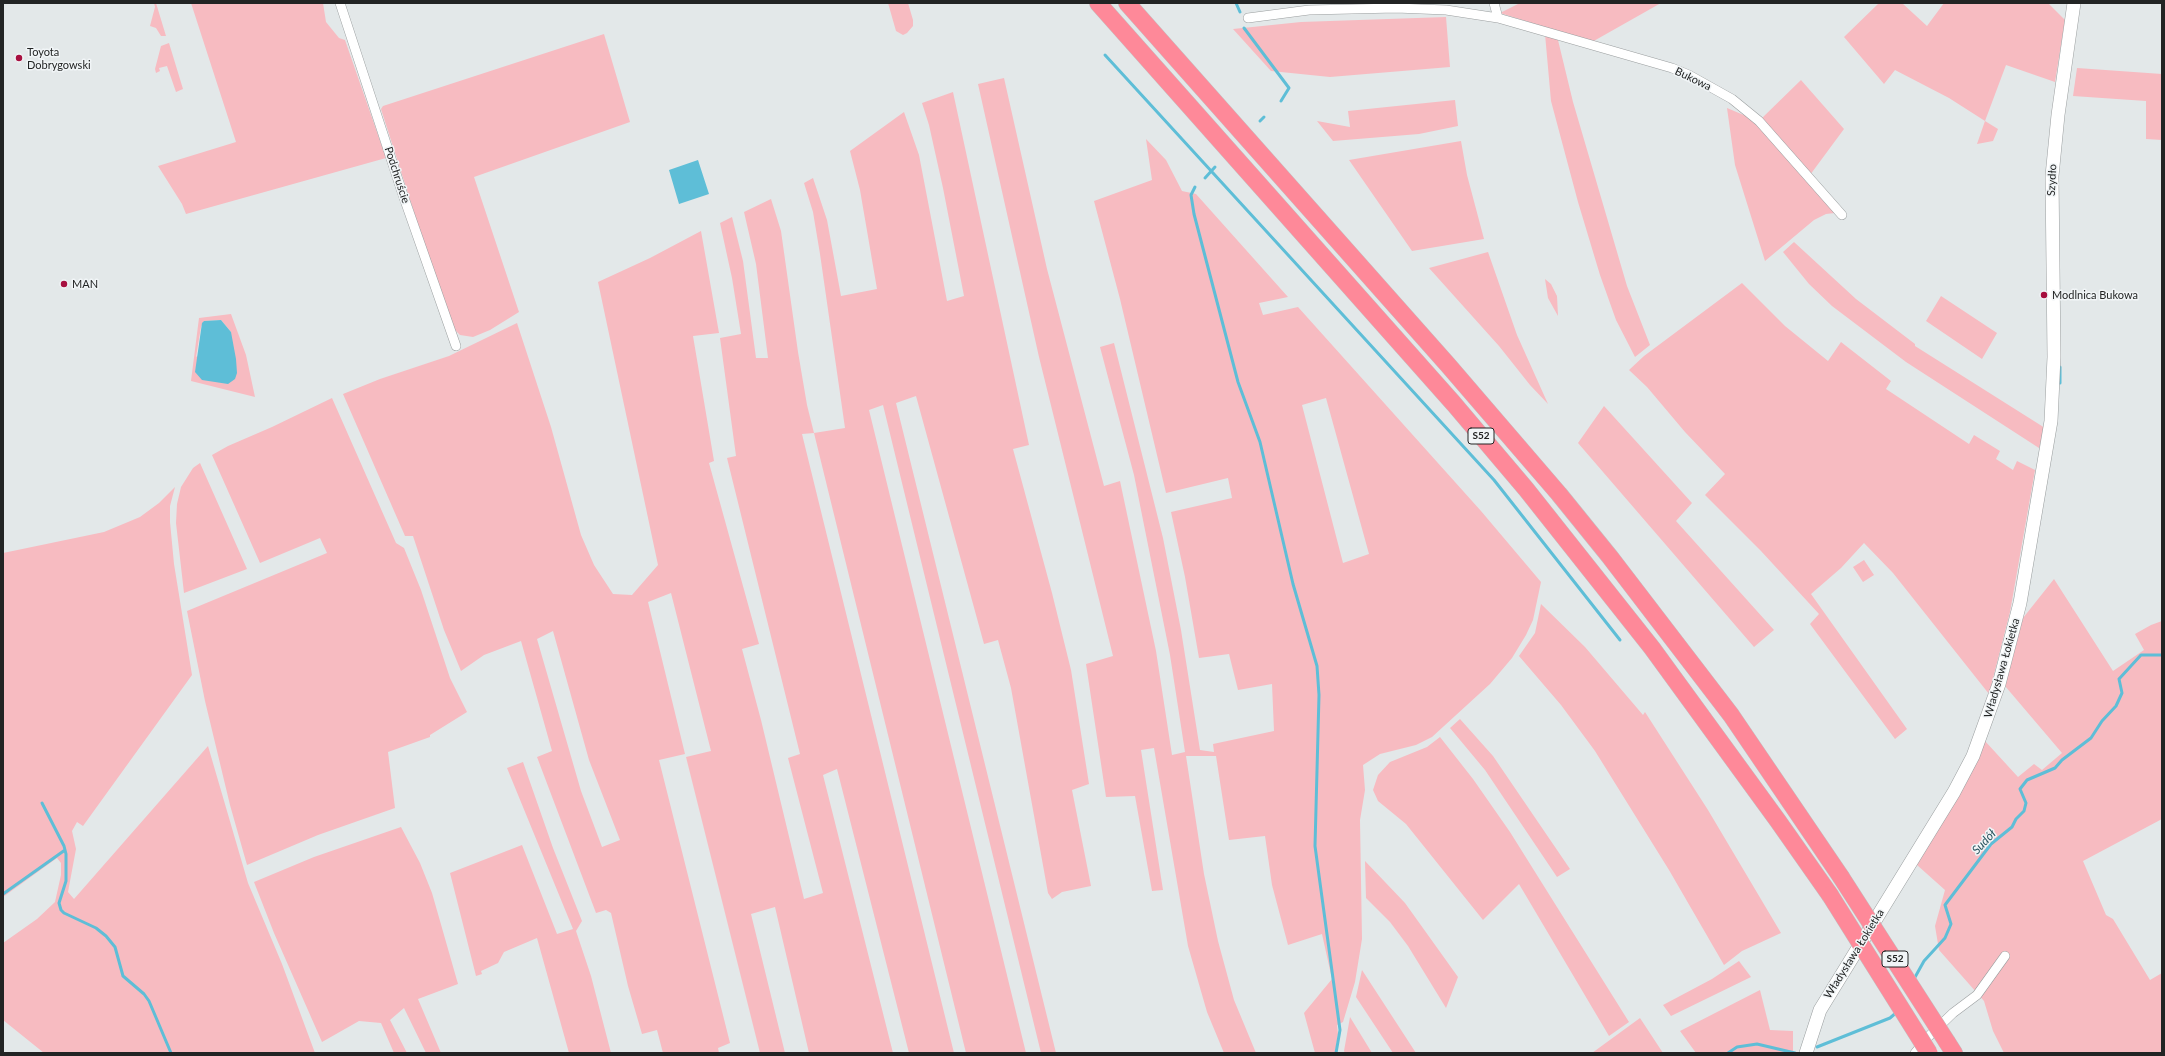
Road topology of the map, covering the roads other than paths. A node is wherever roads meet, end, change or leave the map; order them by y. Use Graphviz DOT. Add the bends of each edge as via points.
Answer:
graph roads {
  1 [pos="340,3"];
  2 [pos="1098,3"];
  3 [pos="1127,3"];
  4 [pos="1494,3"];
  5 [pos="2074,3"];
  6 [pos="1248,18"];
  7 [pos="1498,18"];
  8 [pos="1842,215"];
  9 [pos="456,346"];
  10 [pos="2053,359"];
  11 [pos="2005,956"];
  12 [pos="1950,1047"];
  13 [pos="1806,1053"];
  14 [pos="1915,1053"];
  15 [pos="1929,1053"];
  1 -- 9 [label="street, Podchruście"];
  2 -- 15 [label="highway, S52, bridge" via="1454,404 1526,489 1652,648 1830,895"];
  3 -- 12 [label="highway, S52, bridge" via="1448,365 1610,557 1731,715 1841,877"];
  4 -- 7 [label="street"];
  5 -- 10 [label="street, Szydło" via="2058,110 2052,176"];
  6 -- 7 [label="street, Bukowa" via="1309,10 1396,8 1446,10"];
  7 -- 8 [label="street, Bukowa" via="1689,74 1732,99 1759,121"];
  10 -- 13 [label="street, Władysława Łokietka" via="2051,421 2038,507 2020,603 1994,702 1973,756 1954,792 1820,1010"];
  11 -- 14 [label="street" via="1977,995 1952,1013 1926,1038"];
}
